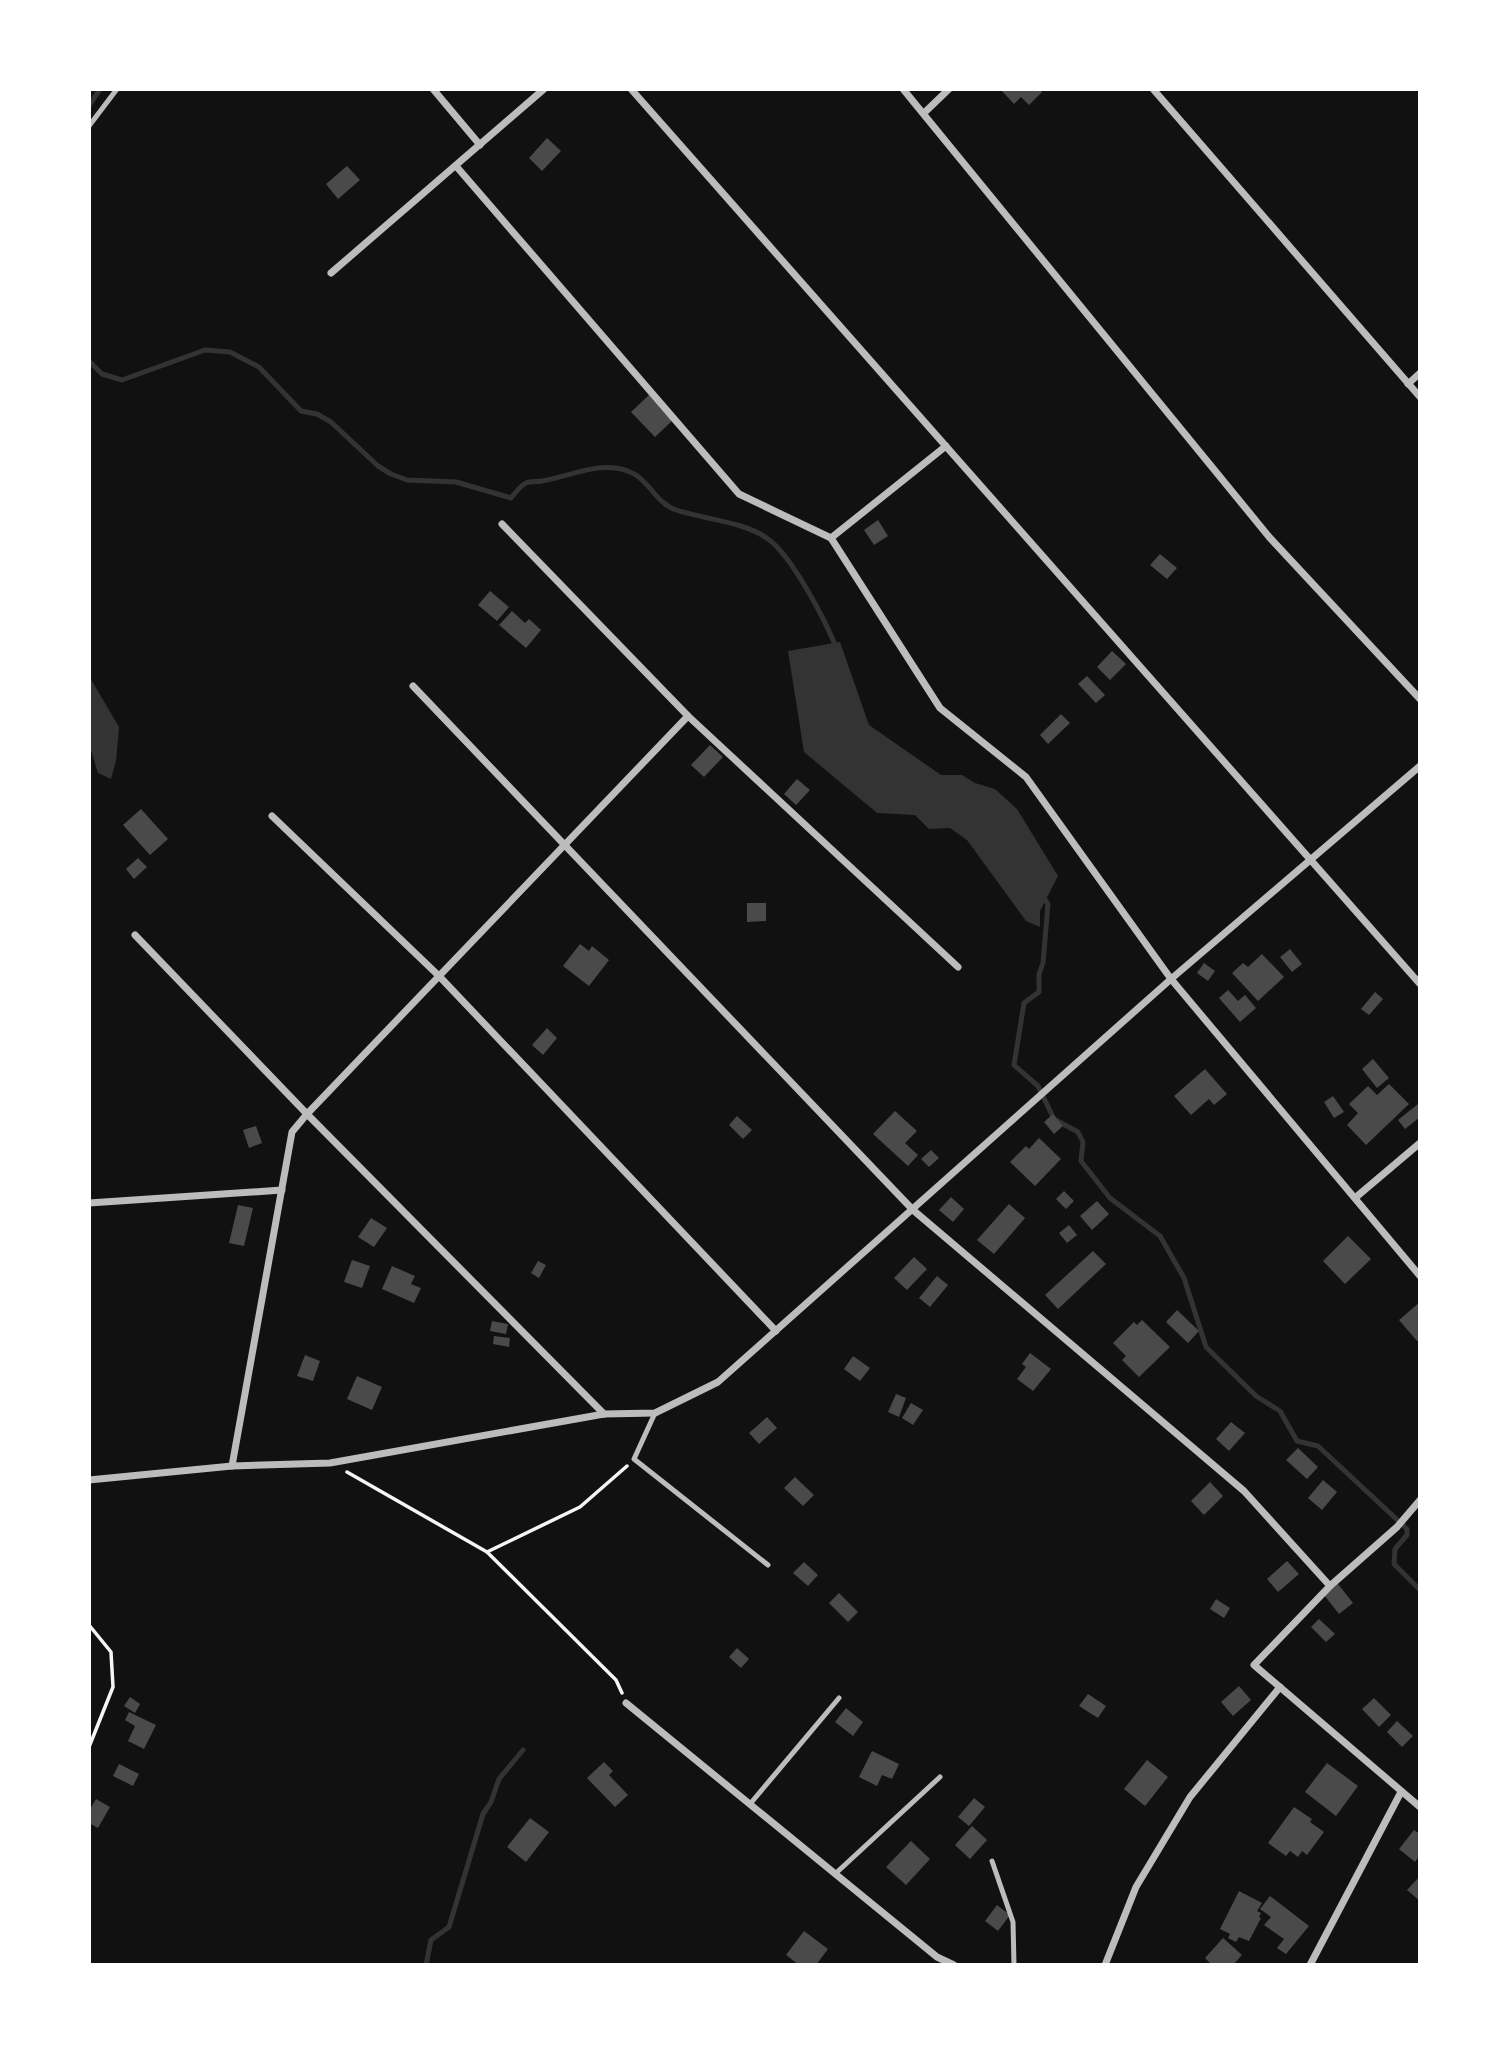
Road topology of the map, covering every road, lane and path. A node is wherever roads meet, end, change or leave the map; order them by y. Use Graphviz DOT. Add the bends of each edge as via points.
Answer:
graph roads {
  1 [pos="117,89"];
  2 [pos="433,89"];
  3 [pos="544,89"];
  4 [pos="632,89"];
  5 [pos="903,89"];
  6 [pos="948,89"];
  7 [pos="1153,89"];
  8 [pos="924,113"];
  9 [pos="89,126"];
  10 [pos="480,145"];
  11 [pos="456,166"];
  12 [pos="331,273"];
  13 [pos="1420,373"];
  14 [pos="1408,384"];
  15 [pos="1420,397"];
  16 [pos="946,446"];
  17 [pos="502,524"];
  18 [pos="831,538"];
  19 [pos="412,686"];
  20 [pos="1420,699"];
  21 [pos="688,716"];
  22 [pos="1420,766"];
  23 [pos="272,816"];
  24 [pos="563,846"];
  25 [pos="1311,859"];
  26 [pos="135,935"];
  27 [pos="958,967"];
  28 [pos="439,976"];
  29 [pos="1171,979"];
  30 [pos="1420,984"];
  31 [pos="307,1114"];
  32 [pos="1420,1143"];
  33 [pos="282,1190"];
  34 [pos="1355,1198"];
  35 [pos="89,1203"];
  36 [pos="913,1210"];
  37 [pos="1420,1276"];
  38 [pos="776,1331"];
  39 [pos="655,1413"];
  40 [pos="604,1415"];
  41 [pos="635,1459"];
  42 [pos="330,1463"];
  43 [pos="232,1466"];
  44 [pos="89,1480"];
  45 [pos="1420,1500"];
  46 [pos="486,1552"];
  47 [pos="768,1565"];
  48 [pos="1330,1586"];
  49 [pos="89,1625"];
  50 [pos="1280,1687"];
  51 [pos="839,1698"];
  52 [pos="626,1703"];
  53 [pos="89,1747"];
  54 [pos="940,1777"];
  55 [pos="1401,1792"];
  56 [pos="750,1804"];
  57 [pos="1420,1807"];
  58 [pos="992,1861"];
  59 [pos="835,1874"];
  60 [pos="937,1957"];
  61 [pos="929,1965"];
  62 [pos="954,1965"];
  63 [pos="1014,1965"];
  64 [pos="1105,1965"];
  65 [pos="1310,1965"];
  1 -- 9 [label="lane"];
  2 -- 10 [label="street"];
  3 -- 10 [label="street"];
  4 -- 16 [label="street"];
  5 -- 8 [label="street"];
  6 -- 8 [label="street"];
  7 -- 14 [label="street"];
  8 -- 20 [label="street" via="1270,538"];
  10 -- 11 [label="street"];
  11 -- 12 [label="street"];
  11 -- 18 [label="street" via="739,494"];
  13 -- 14 [label="street"];
  14 -- 15 [label="street"];
  16 -- 18 [label="street"];
  16 -- 25 [label="street"];
  17 -- 21 [label="street"];
  18 -- 29 [label="street" via="940,708 1026,777"];
  19 -- 24 [label="street"];
  21 -- 24 [label="street"];
  21 -- 27 [label="street"];
  22 -- 25 [label="street"];
  23 -- 28 [label="street"];
  24 -- 28 [label="street"];
  24 -- 36 [label="street"];
  25 -- 29 [label="street"];
  25 -- 30 [label="street"];
  26 -- 31 [label="street"];
  28 -- 31 [label="street"];
  28 -- 38 [label="street"];
  29 -- 34 [label="street"];
  29 -- 36 [label="street"];
  31 -- 33 [label="street" via="292,1132"];
  31 -- 40 [label="street"];
  32 -- 34 [label="street"];
  33 -- 35 [label="street"];
  33 -- 43 [label="street"];
  34 -- 37 [label="street"];
  36 -- 38 [label="street"];
  36 -- 48 [label="street" via="1244,1491"];
  38 -- 39 [label="street" via="718,1381"];
  39 -- 40 [label="street"];
  39 -- 41 [label="lane"];
  40 -- 42 [label="street"];
  41 -- 46 [label="path" via="580,1507"];
  41 -- 47 [label="lane"];
  42 -- 43 [label="street"];
  42 -- 46 [label="path"];
  43 -- 44 [label="street"];
  45 -- 48 [label="street" via="1400,1524"];
  46 -- 52 [label="path" via="616,1680"];
  48 -- 50 [label="street" via="1254,1664"];
  49 -- 53 [label="path" via="111,1653 113,1687"];
  50 -- 55 [label="street"];
  50 -- 64 [label="street" via="1190,1797 1136,1887"];
  51 -- 56 [label="lane"];
  52 -- 56 [label="street"];
  54 -- 59 [label="lane"];
  55 -- 57 [label="street"];
  55 -- 65 [label="street"];
  56 -- 59 [label="street"];
  58 -- 63 [label="lane" via="1013,1922"];
  59 -- 60 [label="street"];
  60 -- 61 [label="street"];
  60 -- 62 [label="street"];
}
